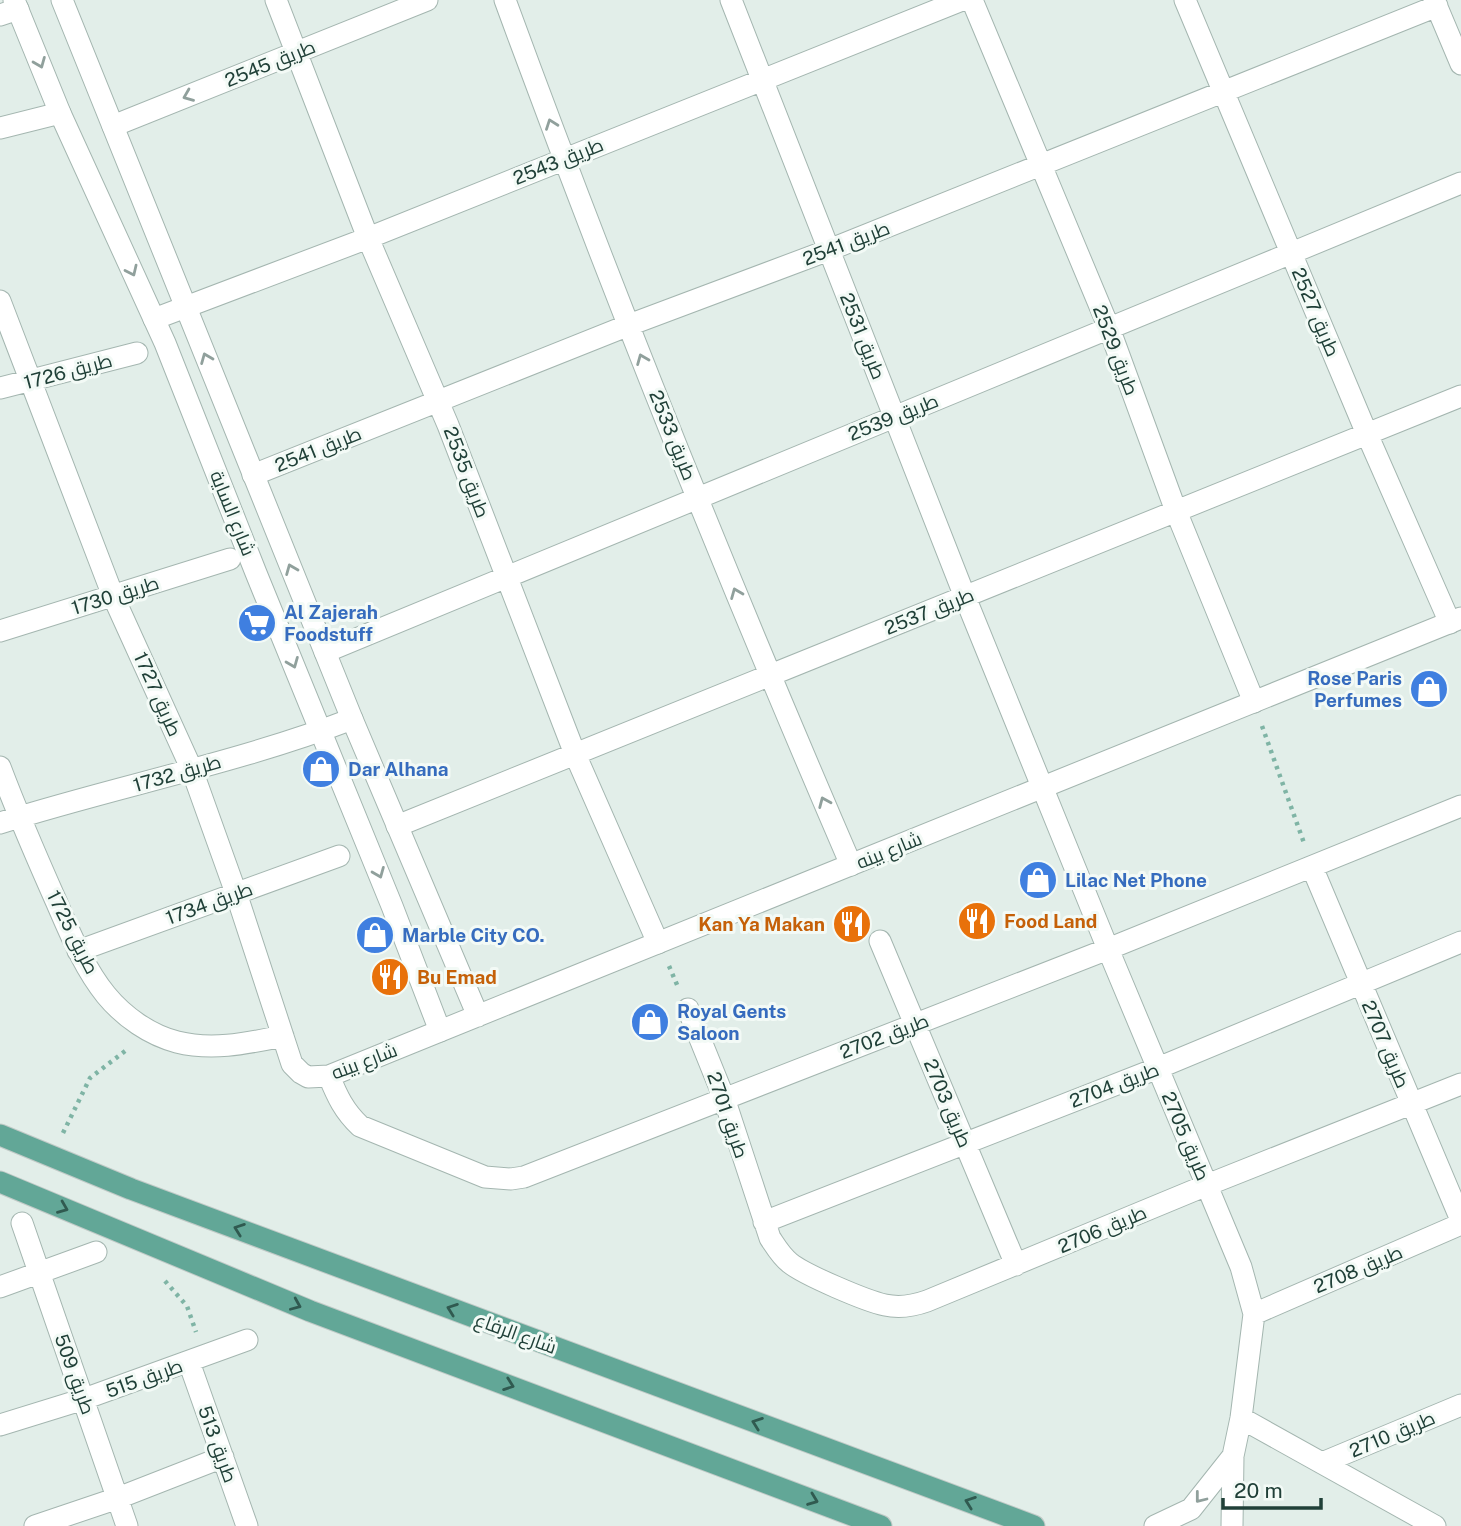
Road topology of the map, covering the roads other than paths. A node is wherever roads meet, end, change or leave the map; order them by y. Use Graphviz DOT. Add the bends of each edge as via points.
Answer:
graph roads {
  1 [pos="62,0"];
  2 [pos="276,0"];
  3 [pos="427,0"];
  4 [pos="505,0"];
  5 [pos="731,0"];
  6 [pos="961,0"];
  7 [pos="972,0"];
  8 [pos="1185,0"];
  9 [pos="1436,3"];
  10 [pos="11,8"];
  11 [pos="297,52"];
  12 [pos="1461,64"];
  13 [pos="762,80"];
  14 [pos="1223,92"];
  15 [pos="60,113"];
  16 [pos="113,126"];
  17 [pos="0,128"];
  18 [pos="563,158"];
  19 [pos="1040,166"];
  20 [pos="1461,183"];
  21 [pos="368,237"];
  22 [pos="829,250"];
  23 [pos="1291,253"];
  24 [pos="0,301"];
  25 [pos="186,307"];
  26 [pos="154,319"];
  27 [pos="629,325"];
  28 [pos="1108,328"];
  29 [pos="136,353"];
  30 [pos="31,380"];
  31 [pos="0,388"];
  32 [pos="1461,396"];
  33 [pos="439,401"];
  34 [pos="894,416"];
  35 [pos="1367,434"];
  36 [pos="253,475"];
  37 [pos="698,497"];
  38 [pos="1176,511"];
  39 [pos="230,559"];
  40 [pos="508,576"];
  41 [pos="113,596"];
  42 [pos="965,597"];
  43 [pos="1455,621"];
  44 [pos="0,631"];
  45 [pos="325,652"];
  46 [pos="769,675"];
  47 [pos="1254,702"];
  48 [pos="352,719"];
  49 [pos="321,731"];
  50 [pos="575,754"];
  51 [pos="0,767"];
  52 [pos="192,770"];
  53 [pos="1043,788"];
  54 [pos="1461,806"];
  55 [pos="10,820"];
  56 [pos="397,826"];
  57 [pos="340,856"];
  58 [pos="851,865"];
  59 [pos="1312,867"];
  60 [pos="236,893"];
  61 [pos="880,941"];
  62 [pos="1461,942"];
  63 [pos="658,943"];
  64 [pos="1108,949"];
  65 [pos="78,951"];
  66 [pos="1361,983"];
  67 [pos="688,1009"];
  68 [pos="478,1016"];
  69 [pos="915,1024"];
  70 [pos="440,1031"];
  71 [pos="283,1036"];
  72 [pos="1158,1068"];
  73 [pos="323,1077"];
  74 [pos="1461,1084"];
  75 [pos="724,1098"];
  76 [pos="1412,1105"];
  77 [pos="0,1135"];
  78 [pos="965,1143"];
  79 [pos="0,1182"];
  80 [pos="1207,1185"];
  81 [pos="764,1222"];
  82 [pos="1461,1222"];
  83 [pos="22,1223"];
  84 [pos="96,1252"];
  85 [pos="1016,1265"];
  86 [pos="39,1274"];
  87 [pos="0,1287"];
  88 [pos="1254,1314"];
  89 [pos="247,1340"];
  90 [pos="196,1359"];
  91 [pos="84,1399"];
  92 [pos="1461,1405"];
  93 [pos="1241,1418"];
  94 [pos="0,1425"];
  95 [pos="1233,1456"];
  96 [pos="223,1457"];
  97 [pos="1322,1463"];
  98 [pos="118,1498"];
  99 [pos="35,1526"];
  100 [pos="127,1526"];
  101 [pos="247,1526"];
  102 [pos="881,1526"];
  103 [pos="1034,1526"];
  104 [pos="1155,1526"];
  105 [pos="1232,1526"];
  106 [pos="1435,1526"];
  1 -- 16 [label="street, شارع الساية"];
  2 -- 11 [label="street, طريق 2535"];
  3 -- 11 [label="street, طريق 2545"];
  18 -- 4 [label="street, طريق 2533, one-way"];
  5 -- 13 [label="street, طريق 2531"];
  6 -- 13 [label="street, طريق 2543"];
  7 -- 19 [label="street, طريق 2529"];
  8 -- 14 [label="street, طريق 2527"];
  9 -- 12 [label="street"];
  9 -- 14 [label="street, طريق 2541"];
  10 -- 15 [label="street, شارع الساية, one-way"];
  11 -- 16 [label="street, طريق 2545, one-way"];
  11 -- 21 [label="street, طريق 2535"];
  13 -- 18 [label="street, طريق 2543"];
  13 -- 22 [label="street, طريق 2531"];
  14 -- 19 [label="street, طريق 2541"];
  14 -- 23 [label="street, طريق 2527"];
  15 -- 17 [label="street"];
  15 -- 26 [label="street, شارع الساية, one-way"];
  16 -- 25 [label="street, شارع الساية"];
  18 -- 21 [label="street, طريق 2543"];
  18 -- 27 [label="street, طريق 2533"];
  19 -- 22 [label="street, طريق 2541"];
  19 -- 28 [label="street, طريق 2529"];
  20 -- 23 [label="street, طريق 2539"];
  21 -- 25 [label="street, طريق 2543"];
  21 -- 33 [label="street, طريق 2535"];
  22 -- 27 [label="street, طريق 2541"];
  22 -- 34 [label="street, طريق 2531"];
  23 -- 28 [label="street, طريق 2539"];
  23 -- 35 [label="street, طريق 2527"];
  24 -- 30 [label="street, طريق 1727"];
  25 -- 26 [label="street, طريق 2543"];
  36 -- 25 [label="street, شارع الساية, one-way"];
  26 -- 49 [label="street, شارع الساية, one-way"];
  27 -- 33 [label="street, طريق 2541"];
  37 -- 27 [label="street, طريق 2533, one-way"];
  28 -- 34 [label="street, طريق 2539"];
  28 -- 38 [label="street, طريق 2529"];
  29 -- 30 [label="street, طريق 1726"];
  30 -- 31 [label="street, طريق 1726"];
  30 -- 41 [label="street, طريق 1727"];
  32 -- 35 [label="street, طريق 2537"];
  33 -- 36 [label="street, طريق 2541"];
  33 -- 40 [label="street, طريق 2535"];
  34 -- 37 [label="street, طريق 2539"];
  34 -- 42 [label="street, طريق 2531"];
  35 -- 38 [label="street, طريق 2537"];
  35 -- 43 [label="street, طريق 2527"];
  45 -- 36 [label="street, شارع الساية, one-way"];
  37 -- 40 [label="street, طريق 2539"];
  46 -- 37 [label="street, طريق 2533, one-way"];
  38 -- 42 [label="street, طريق 2537"];
  38 -- 47 [label="street, طريق 2529"];
  39 -- 41 [label="street, طريق 1730"];
  40 -- 45 [label="street, طريق 2539"];
  40 -- 50 [label="street, طريق 2535"];
  41 -- 44 [label="street, طريق 1730"];
  41 -- 52 [label="street, طريق 1727"];
  42 -- 46 [label="street, طريق 2537"];
  42 -- 53 [label="street, طريق 2531"];
  43 -- 47 [label="street, شارع بينه"];
  45 -- 48 [label="street, شارع الساية"];
  46 -- 50 [label="street, طريق 2537"];
  58 -- 46 [label="street, طريق 2533, one-way"];
  47 -- 53 [label="street, شارع بينه"];
  48 -- 49 [label="street, طريق 1732"];
  48 -- 56 [label="street, شارع الساية"];
  49 -- 52 [label="street, طريق 1732"];
  49 -- 70 [label="street, شارع الساية, one-way"];
  50 -- 56 [label="street, طريق 2537"];
  50 -- 63 [label="street, طريق 2535"];
  51 -- 55 [label="street, طريق 1725"];
  52 -- 55 [label="street, طريق 1732"];
  52 -- 60 [label="street, طريق 1727"];
  53 -- 58 [label="street, شارع بينه"];
  53 -- 64 [label="street, طريق 2705"];
  54 -- 59 [label="street, طريق 2702"];
  55 -- 65 [label="street, طريق 1725"];
  56 -- 68 [label="street, شارع الساية"];
  57 -- 60 [label="street, طريق 1734"];
  58 -- 63 [label="street, شارع بينه"];
  59 -- 64 [label="street, طريق 2702"];
  59 -- 66 [label="street, طريق 2707"];
  60 -- 65 [label="street, طريق 1734"];
  60 -- 71 [label="street, طريق 1727"];
  61 -- 69 [label="street, طريق 2703"];
  62 -- 66 [label="street, طريق 2704"];
  63 -- 68 [label="street, شارع بينه"];
  64 -- 69 [label="street, طريق 2702"];
  64 -- 72 [label="street, طريق 2705"];
  65 -- 71 [label="street, طريق 1725" via="106,995 150,1032 204,1047"];
  66 -- 72 [label="street, طريق 2704"];
  66 -- 76 [label="street, طريق 2707"];
  67 -- 75 [label="street, طريق 2701"];
  68 -- 70 [label="street, شارع بينه"];
  69 -- 75 [label="street, طريق 2702"];
  69 -- 78 [label="street, طريق 2703"];
  70 -- 73 [label="street, شارع بينه"];
  71 -- 73 [label="street, طريق 1727" via="292,1064 300,1073"];
  72 -- 78 [label="street, طريق 2704"];
  72 -- 80 [label="street, طريق 2705"];
  73 -- 75 [label="street, طريق 2702" via="360,1126 498,1180 537,1172"];
  74 -- 76 [label="street, طريق 2706"];
  75 -- 81 [label="street, طريق 2701"];
  76 -- 80 [label="street, طريق 2706"];
  76 -- 82 [label="street, طريق 2707"];
  103 -- 77 [label="main road, شارع الرفاع, one-way" via="131,1189"];
  78 -- 81 [label="street, طريق 2704"];
  78 -- 85 [label="street, طريق 2703"];
  79 -- 102 [label="main road, one-way" via="310,1311"];
  80 -- 85 [label="street, طريق 2706"];
  80 -- 88 [label="street, طريق 2705" via="1241,1267"];
  81 -- 85 [label="street, طريق 2706" via="779,1252 791,1264 885,1305 914,1306"];
  82 -- 88 [label="street, طريق 2708"];
  83 -- 86 [label="street, طريق 509"];
  84 -- 86 [label="street"];
  86 -- 87 [label="street"];
  86 -- 91 [label="street, طريق 509"];
  88 -- 93 [label="street, طريق 2705"];
  89 -- 90 [label="street, طريق 515"];
  90 -- 91 [label="street, طريق 515"];
  90 -- 96 [label="street, طريق 513"];
  91 -- 94 [label="street, طريق 515"];
  91 -- 98 [label="street, طريق 509"];
  92 -- 97 [label="street, طريق 2710"];
  93 -- 95 [label="street, طريق 2705"];
  93 -- 97 [label="street"];
  95 -- 104 [label="street, طريق 2705, one-way" via="1191,1510"];
  95 -- 105 [label="street, طريق 2705"];
  96 -- 98 [label="street"];
  96 -- 101 [label="street, طريق 513"];
  97 -- 106 [label="street"];
  98 -- 99 [label="street"];
  98 -- 100 [label="street, طريق 509"];
}
